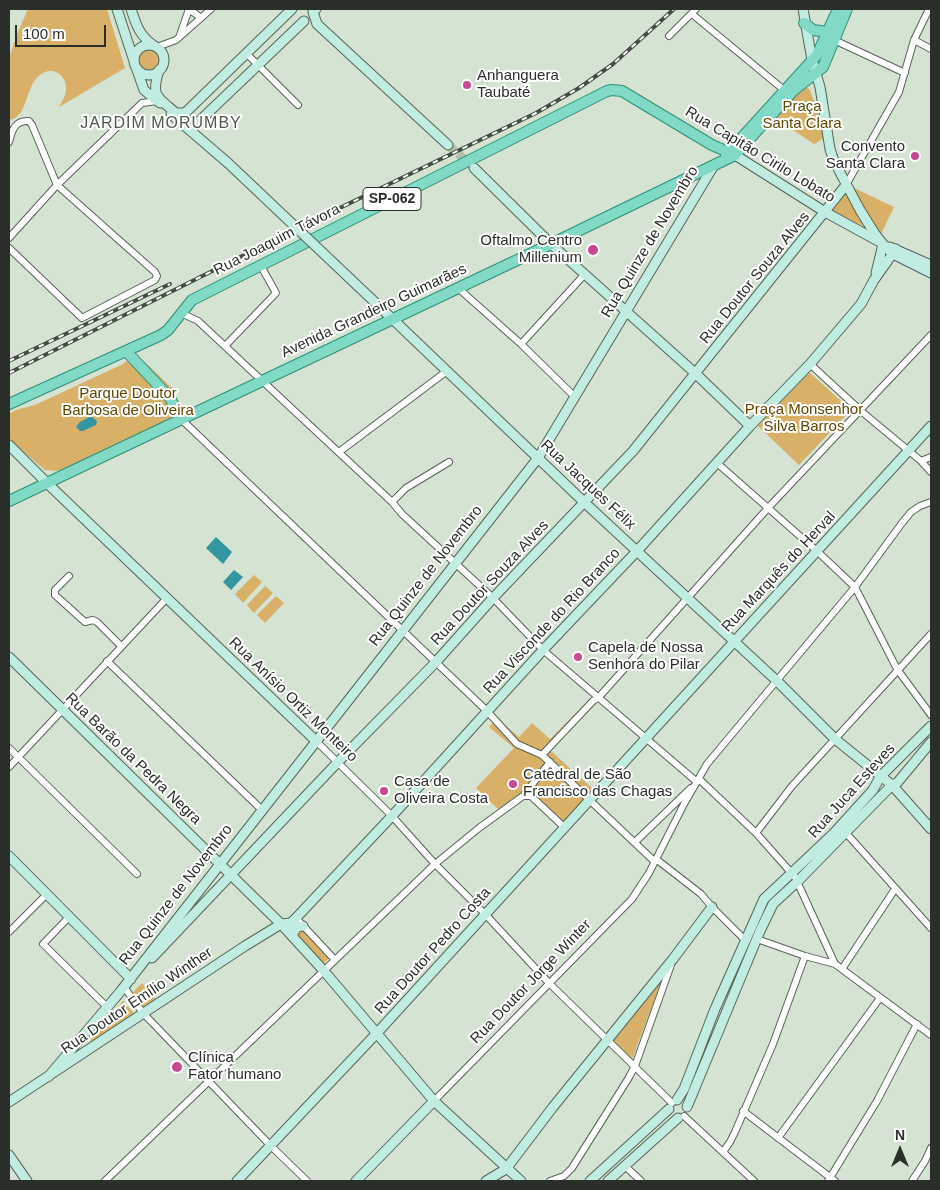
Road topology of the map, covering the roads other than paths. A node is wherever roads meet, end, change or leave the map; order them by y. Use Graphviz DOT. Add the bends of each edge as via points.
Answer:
graph roads {
  1 [pos="117,9"];
  2 [pos="130,9"];
  3 [pos="189,9"];
  4 [pos="211,9"];
  5 [pos="803,9"];
  6 [pos="838,9"];
  7 [pos="847,9"];
  8 [pos="929,9"];
  9 [pos="291,10"];
  10 [pos="313,10"];
  11 [pos="694,11"];
  12 [pos="201,18"];
  13 [pos="304,21"];
  14 [pos="804,23"];
  15 [pos="180,36"];
  16 [pos="669,36"];
  17 [pos="831,36"];
  18 [pos="914,40"];
  19 [pos="155,46"];
  20 [pos="931,49"];
  21 [pos="247,54"];
  22 [pos="812,60"];
  23 [pos="135,64"];
  24 [pos="258,65"];
  25 [pos="159,70"];
  26 [pos="817,72"];
  27 [pos="905,73"];
  28 [pos="144,90"];
  29 [pos="784,90"];
  30 [pos="622,91"];
  31 [pos="157,101"];
  32 [pos="142,103"];
  33 [pos="298,105"];
  34 [pos="190,130"];
  35 [pos="9,138"];
  36 [pos="448,145"];
  37 [pos="732,153"];
  38 [pos="714,167"];
  39 [pos="474,168"];
  40 [pos="57,185"];
  41 [pos="846,185"];
  42 [pos="825,212"];
  43 [pos="9,238"];
  44 [pos="551,244"];
  45 [pos="883,244"];
  46 [pos="9,248"];
  47 [pos="894,252"];
  48 [pos="931,265"];
  49 [pos="260,266"];
  50 [pos="931,273"];
  51 [pos="585,274"];
  52 [pos="874,280"];
  53 [pos="458,288"];
  54 [pos="626,312"];
  55 [pos="181,314"];
  56 [pos="393,319"];
  57 [pos="931,335"];
  58 [pos="521,344"];
  59 [pos="225,346"];
  60 [pos="126,351"];
  61 [pos="810,364"];
  62 [pos="447,371"];
  63 [pos="695,373"];
  64 [pos="262,381"];
  65 [pos="575,397"];
  66 [pos="10,405"];
  67 [pos="860,411"];
  68 [pos="181,419"];
  69 [pos="750,426"];
  70 [pos="931,426"];
  71 [pos="9,445"];
  72 [pos="339,452"];
  73 [pos="909,452"];
  74 [pos="931,457"];
  75 [pos="538,458"];
  76 [pos="921,461"];
  77 [pos="449,462"];
  78 [pos="717,463"];
  79 [pos="931,472"];
  80 [pos="48,484"];
  81 [pos="9,501"];
  82 [pos="392,502"];
  83 [pos="931,502"];
  84 [pos="585,503"];
  85 [pos="768,508"];
  86 [pos="637,551"];
  87 [pos="818,552"];
  88 [pos="455,563"];
  89 [pos="69,576"];
  90 [pos="855,587"];
  91 [pos="167,598"];
  92 [pos="493,598"];
  93 [pos="687,598"];
  94 [pos="402,632"];
  95 [pos="931,634"];
  96 [pos="733,641"];
  97 [pos="122,646"];
  98 [pos="543,650"];
  99 [pos="9,657"];
  100 [pos="107,661"];
  101 [pos="435,663"];
  102 [pos="897,669"];
  103 [pos="777,681"];
  104 [pos="599,697"];
  105 [pos="62,709"];
  106 [pos="487,712"];
  107 [pos="931,715"];
  108 [pos="931,726"];
  109 [pos="646,738"];
  110 [pos="835,739"];
  111 [pos="316,741"];
  112 [pos="931,742"];
  113 [pos="9,748"];
  114 [pos="542,755"];
  115 [pos="19,757"];
  116 [pos="337,762"];
  117 [pos="550,762"];
  118 [pos="9,767"];
  119 [pos="880,777"];
  120 [pos="698,781"];
  121 [pos="892,786"];
  122 [pos="522,796"];
  123 [pos="590,800"];
  124 [pos="262,810"];
  125 [pos="392,816"];
  126 [pos="564,827"];
  127 [pos="931,829"];
  128 [pos="756,833"];
  129 [pos="846,833"];
  130 [pos="635,842"];
  131 [pos="9,856"];
  132 [pos="655,860"];
  133 [pos="220,863"];
  134 [pos="435,864"];
  135 [pos="213,872"];
  136 [pos="137,874"];
  137 [pos="231,875"];
  138 [pos="795,878"];
  139 [pos="222,882"];
  140 [pos="894,889"];
  141 [pos="47,894"];
  142 [pos="712,907"];
  143 [pos="485,914"];
  144 [pos="70,916"];
  145 [pos="296,918"];
  146 [pos="281,924"];
  147 [pos="303,926"];
  148 [pos="931,928"];
  149 [pos="9,932"];
  150 [pos="292,935"];
  151 [pos="757,939"];
  152 [pos="744,940"];
  153 [pos="805,956"];
  154 [pos="335,960"];
  155 [pos="673,960"];
  156 [pos="835,964"];
  157 [pos="842,969"];
  158 [pos="324,971"];
  159 [pos="728,979"];
  160 [pos="128,981"];
  161 [pos="549,983"];
  162 [pos="738,984"];
  163 [pos="880,998"];
  164 [pos="107,1007"];
  165 [pos="143,1013"];
  166 [pos="917,1024"];
  167 [pos="377,1033"];
  168 [pos="931,1035"];
  169 [pos="607,1040"];
  170 [pos="635,1066"];
  171 [pos="48,1076"];
  172 [pos="208,1081"];
  173 [pos="434,1101"];
  174 [pos="9,1102"];
  175 [pos="673,1104"];
  176 [pos="743,1111"];
  177 [pos="683,1114"];
  178 [pos="778,1138"];
  179 [pos="270,1145"];
  180 [pos="931,1148"];
  181 [pos="723,1152"];
  182 [pos="9,1155"];
  183 [pos="928,1162"];
  184 [pos="612,1163"];
  185 [pos="506,1169"];
  186 [pos="604,1169"];
  187 [pos="622,1169"];
  188 [pos="609,1180"];
  189 [pos="831,1180"];
  190 [pos="28,1181"];
  191 [pos="105,1181"];
  192 [pos="237,1181"];
  193 [pos="307,1181"];
  194 [pos="356,1181"];
  195 [pos="486,1181"];
  196 [pos="521,1181"];
  197 [pos="550,1181"];
  198 [pos="590,1181"];
  199 [pos="641,1181"];
  200 [pos="754,1181"];
  201 [pos="912,1181"];
  1 -- 23 [label="main road"];
  2 -- 19 [label="main road" via="142,37"];
  3 -- 12 [label="street"];
  3 -- 15 [label="street"];
  4 -- 12 [label="street"];
  5 -- 14 [label="main road"];
  6 -- 17 [label="main road"];
  7 -- 17 [label="main road"];
  8 -- 18 [label="street"];
  9 -- 13 [label="main road" via="296,18"];
  9 -- 21 [label="main road"];
  10 -- 13 [label="main road"];
  10 -- 36 [label="main road" via="317,24"];
  11 -- 16 [label="street"];
  11 -- 29 [label="street"];
  12 -- 15 [label="street"];
  13 -- 24 [label="main road"];
  14 -- 17 [label="main road"];
  14 -- 22 [label="main road"];
  15 -- 19 [label="street"];
  17 -- 22 [label="main road, Rua Quinze de Novembro"];
  17 -- 26 [label="main road" via="823,67"];
  17 -- 27 [label="street"];
  18 -- 20 [label="street"];
  18 -- 27 [label="street"];
  19 -- 23 [label="main road" via="139,48"];
  19 -- 25 [label="main road" via="164,58"];
  21 -- 24 [label="street"];
  21 -- 25 [label="main road" via="185,113 176,113 156,94 154,89"];
  22 -- 26 [label="main road"];
  22 -- 29 [label="main road, Rua Quinze de Novembro"];
  23 -- 25 [label="main road" via="142,73 151,74"];
  23 -- 28 [label="main road"];
  24 -- 33 [label="street"];
  24 -- 34 [label="main road"];
  26 -- 37 [label="main road, Rua Quinze de Novembro" via="794,90"];
  26 -- 41 [label="main road" via="830,149"];
  27 -- 41 [label="street" via="899,92"];
  28 -- 31 [label="main road, Rua Jacques Félix"];
  28 -- 32 [label="street"];
  29 -- 37 [label="main road, Rua Quinze de Novembro"];
  30 -- 37 [label="main road, Rua Capitão Cirilo Lobato / SP-062"];
  30 -- 49 [label="main road, Rua Joaquim Távora / SP-062" via="600,94"];
  31 -- 32 [label="street"];
  31 -- 34 [label="main road, Rua Jacques Félix"];
  32 -- 40 [label="street"];
  34 -- 56 [label="main road, Rua Jacques Félix, bridge"];
  35 -- 40 [label="street" via="17,124 29,121"];
  37 -- 38 [label="main road, Rua Quinze de Novembro"];
  37 -- 42 [label="main road, Rua Capitão Cirilo Lobato"];
  38 -- 44 [label="main road, Avenida Grandeiro Guimarães"];
  38 -- 54 [label="main road, Rua Quinze de Novembro"];
  39 -- 44 [label="main road"];
  40 -- 43 [label="street"];
  40 -- 46 [label="street" via="155,272 155,280 82,318"];
  41 -- 42 [label="main road, Rua Doutor Souza Alves"];
  41 -- 45 [label="main road"];
  42 -- 45 [label="main road, Rua Capitão Cirilo Lobato"];
  42 -- 63 [label="main road, Rua Doutor Souza Alves"];
  44 -- 51 [label="main road"];
  44 -- 53 [label="main road, Avenida Grandeiro Guimarães"];
  45 -- 47 [label="main road"];
  45 -- 52 [label="main road, Rua Visconde do Rio Branco"];
  47 -- 48 [label="main road"];
  47 -- 50 [label="main road"];
  47 -- 52 [label="main road, Rua Visconde do Rio Branco"];
  49 -- 55 [label="main road, Rua Joaquim Távora / SP-062" via="192,300"];
  49 -- 59 [label="street" via="276,293"];
  51 -- 54 [label="main road"];
  51 -- 58 [label="street"];
  52 -- 61 [label="main road, Rua Visconde do Rio Branco" via="861,304"];
  53 -- 56 [label="main road, Avenida Grandeiro Guimarães"];
  53 -- 58 [label="street"];
  54 -- 63 [label="main road"];
  54 -- 65 [label="main road, Rua Quinze de Novembro"];
  55 -- 59 [label="street" via="198,321"];
  55 -- 60 [label="main road, Rua Joaquim Távora / SP-062" via="168,330"];
  56 -- 62 [label="main road, Rua Jacques Félix"];
  56 -- 64 [label="main road, Avenida Grandeiro Guimarães"];
  57 -- 67 [label="street"];
  58 -- 65 [label="street"];
  59 -- 64 [label="street"];
  60 -- 66 [label="main road, Rua Joaquim Távora / SP-062"];
  60 -- 68 [label="main road" via="170,398"];
  61 -- 67 [label="street"];
  61 -- 69 [label="main road, Rua Visconde do Rio Branco"];
  62 -- 72 [label="street"];
  62 -- 75 [label="main road, Rua Jacques Félix"];
  63 -- 69 [label="main road"];
  63 -- 84 [label="main road, Rua Doutor Souza Alves" via="633,451"];
  64 -- 68 [label="main road, Avenida Grandeiro Guimarães"];
  64 -- 72 [label="street"];
  65 -- 75 [label="main road, Rua Quinze de Novembro"];
  67 -- 73 [label="street"];
  67 -- 85 [label="street"];
  68 -- 80 [label="main road, Avenida Grandeiro Guimarães"];
  68 -- 94 [label="street"];
  69 -- 78 [label="main road, Rua Visconde do Rio Branco"];
  70 -- 73 [label="main road, Rua Marquês do Herval"];
  71 -- 80 [label="main road, Rua Anísio Ortiz Monteiro"];
  72 -- 82 [label="street"];
  73 -- 76 [label="street"];
  73 -- 87 [label="main road, Rua Marquês do Herval"];
  74 -- 76 [label="street"];
  75 -- 84 [label="main road, Rua Jacques Félix"];
  75 -- 88 [label="main road, Rua Quinze de Novembro"];
  76 -- 79 [label="street"];
  77 -- 82 [label="street" via="406,488"];
  78 -- 85 [label="street"];
  78 -- 86 [label="main road, Rua Visconde do Rio Branco"];
  80 -- 81 [label="main road, Avenida Grandeiro Guimarães"];
  80 -- 91 [label="main road, Rua Anísio Ortiz Monteiro"];
  82 -- 88 [label="street"];
  83 -- 90 [label="street" via="911,512"];
  84 -- 86 [label="main road, Rua Jacques Félix"];
  84 -- 92 [label="main road, Rua Doutor Souza Alves"];
  85 -- 87 [label="street"];
  85 -- 93 [label="street"];
  86 -- 93 [label="main road, Rua Jacques Félix"];
  86 -- 98 [label="main road, Rua Visconde do Rio Branco"];
  87 -- 90 [label="street"];
  87 -- 96 [label="main road, Rua Marquês do Herval"];
  88 -- 92 [label="street"];
  88 -- 94 [label="main road, Rua Quinze de Novembro"];
  89 -- 97 [label="street" via="55,590 55,595 85,622 97,622"];
  90 -- 102 [label="street"];
  90 -- 103 [label="street"];
  91 -- 97 [label="street"];
  91 -- 111 [label="main road, Rua Anísio Ortiz Monteiro"];
  92 -- 98 [label="street"];
  92 -- 101 [label="main road, Rua Doutor Souza Alves"];
  93 -- 96 [label="main road, Rua Jacques Félix"];
  93 -- 104 [label="street"];
  94 -- 101 [label="street"];
  94 -- 111 [label="main road, Rua Quinze de Novembro"];
  95 -- 102 [label="street"];
  96 -- 103 [label="main road, Rua Jacques Félix"];
  96 -- 109 [label="main road, Rua Marquês do Herval"];
  97 -- 100 [label="street"];
  98 -- 104 [label="street"];
  98 -- 106 [label="main road, Rua Visconde do Rio Branco"];
  99 -- 105 [label="main road, Rua Barão da Pedra Negra"];
  100 -- 105 [label="street"];
  100 -- 124 [label="street"];
  101 -- 106 [label="street"];
  101 -- 116 [label="main road, Rua Doutor Souza Alves"];
  102 -- 107 [label="street"];
  102 -- 110 [label="street"];
  103 -- 110 [label="main road, Rua Jacques Félix"];
  103 -- 120 [label="street" via="707,764"];
  104 -- 109 [label="street"];
  104 -- 114 [label="street"];
  105 -- 115 [label="street"];
  105 -- 133 [label="main road, Rua Barão da Pedra Negra"];
  106 -- 114 [label="street" via="517,744"];
  106 -- 125 [label="main road, Rua Visconde do Rio Branco"];
  108 -- 119 [label="main road, Rua Juca Esteves"];
  109 -- 120 [label="street"];
  109 -- 123 [label="main road, Rua Doutor Pedro Costa"];
  110 -- 119 [label="main road, Rua Jacques Félix"];
  110 -- 128 [label="street" via="792,786"];
  111 -- 116 [label="street, Rua Anísio Ortiz Monteiro"];
  111 -- 124 [label="main road, Rua Quinze de Novembro"];
  112 -- 121 [label="main road, Rua Juca Esteves"];
  113 -- 115 [label="street"];
  114 -- 117 [label="street"];
  115 -- 118 [label="street"];
  115 -- 136 [label="street"];
  116 -- 125 [label="street, Rua Anísio Ortiz Monteiro"];
  116 -- 137 [label="main road, Rua Doutor Souza Alves"];
  117 -- 122 [label="street"];
  117 -- 123 [label="street"];
  119 -- 121 [label="main road, Rua Jacques Félix"];
  119 -- 138 [label="main road, Rua Juca Esteves" via="873,790"];
  120 -- 128 [label="street"];
  120 -- 130 [label="street"];
  120 -- 132 [label="street, Rua Doutor Jorge Winter"];
  121 -- 127 [label="main road, Rua Jacques Félix"];
  121 -- 129 [label="main road, Rua Juca Esteves"];
  122 -- 126 [label="street" via="534,798"];
  122 -- 134 [label="street"];
  123 -- 126 [label="main road, Rua Doutor Pedro Costa"];
  123 -- 130 [label="street"];
  124 -- 133 [label="main road, Rua Quinze de Novembro"];
  125 -- 134 [label="street, Rua Anísio Ortiz Monteiro"];
  125 -- 145 [label="main road, Rua Visconde do Rio Branco"];
  126 -- 143 [label="main road, Rua Doutor Pedro Costa"];
  128 -- 138 [label="street"];
  129 -- 138 [label="main road, Rua Juca Esteves"];
  129 -- 140 [label="street"];
  130 -- 132 [label="street"];
  131 -- 141 [label="main road"];
  132 -- 142 [label="street" via="702,894"];
  132 -- 161 [label="street, Rua Doutor Jorge Winter" via="632,899"];
  133 -- 135 [label="main road, Rua Quinze de Novembro"];
  133 -- 137 [label="main road, Rua Barão da Pedra Negra"];
  134 -- 143 [label="street, Rua Anísio Ortiz Monteiro"];
  134 -- 154 [label="street"];
  135 -- 139 [label="main road" via="221,876"];
  135 -- 160 [label="main road, Rua Quinze de Novembro"];
  137 -- 139 [label="main road, Rua Doutor Souza Alves"];
  137 -- 146 [label="main road, Rua Barão da Pedra Negra"];
  138 -- 151 [label="main road" via="773,904"];
  138 -- 152 [label="main road" via="764,899"];
  138 -- 156 [label="street"];
  139 -- 160 [label="main road, Rua Doutor Souza Alves"];
  140 -- 148 [label="street"];
  140 -- 157 [label="street"];
  141 -- 144 [label="main road"];
  141 -- 149 [label="street"];
  142 -- 152 [label="street"];
  142 -- 155 [label="main road"];
  143 -- 161 [label="street, Rua Anísio Ortiz Monteiro"];
  143 -- 167 [label="main road, Rua Doutor Pedro Costa"];
  144 -- 160 [label="main road"];
  144 -- 164 [label="street" via="43,944"];
  145 -- 146 [label="main road, Rua Visconde do Rio Branco" via="291,924"];
  145 -- 147 [label="street"];
  146 -- 150 [label="main road, Rua Barão da Pedra Negra"];
  146 -- 165 [label="main road, Rua Doutor Emílio Winther"];
  147 -- 150 [label="main road" via="296,927"];
  147 -- 154 [label="street"];
  150 -- 158 [label="main road, Rua Barão da Pedra Negra"];
  151 -- 153 [label="street"];
  151 -- 162 [label="main road"];
  152 -- 159 [label="main road"];
  153 -- 156 [label="street"];
  153 -- 176 [label="street" via="773,1044"];
  154 -- 158 [label="street"];
  155 -- 169 [label="main road"];
  155 -- 170 [label="street"];
  156 -- 157 [label="street"];
  157 -- 163 [label="street"];
  158 -- 167 [label="main road, Rua Barão da Pedra Negra"];
  158 -- 172 [label="street"];
  159 -- 162 [label="main road"];
  159 -- 175 [label="main road" via="684,1090"];
  160 -- 164 [label="main road, Rua Quinze de Novembro"];
  160 -- 165 [label="street"];
  161 -- 169 [label="street, Rua Anísio Ortiz Monteiro"];
  161 -- 173 [label="street, Rua Doutor Jorge Winter"];
  162 -- 177 [label="main road"];
  163 -- 166 [label="street"];
  163 -- 178 [label="street"];
  164 -- 171 [label="main road, Rua Quinze de Novembro"];
  165 -- 171 [label="main road, Rua Doutor Emílio Winther"];
  165 -- 172 [label="street"];
  166 -- 168 [label="street"];
  166 -- 189 [label="street" via="878,1101"];
  167 -- 173 [label="main road, Rua Barão da Pedra Negra"];
  167 -- 179 [label="main road, Rua Doutor Pedro Costa"];
  169 -- 170 [label="street, Rua Anísio Ortiz Monteiro"];
  169 -- 185 [label="main road"];
  170 -- 175 [label="street, Rua Anísio Ortiz Monteiro"];
  170 -- 197 [label="street" via="572,1168 564,1176"];
  171 -- 174 [label="main road, Rua Doutor Emílio Winther"];
  172 -- 179 [label="street"];
  172 -- 191 [label="street"];
  173 -- 185 [label="main road, Rua Barão da Pedra Negra"];
  173 -- 194 [label="main road, Rua Doutor Jorge Winter"];
  175 -- 177 [label="main road" via="672,1115"];
  175 -- 177 [label="main road" via="683,1102"];
  175 -- 184 [label="main road"];
  176 -- 178 [label="street"];
  176 -- 181 [label="street"];
  177 -- 181 [label="street"];
  177 -- 187 [label="main road"];
  178 -- 189 [label="street"];
  179 -- 192 [label="main road, Rua Doutor Pedro Costa"];
  179 -- 193 [label="street"];
  180 -- 183 [label="street"];
  181 -- 200 [label="street"];
  182 -- 190 [label="main road"];
  183 -- 201 [label="street"];
  184 -- 186 [label="main road"];
  184 -- 187 [label="main road"];
  185 -- 195 [label="main road"];
  185 -- 196 [label="main road, Rua Barão da Pedra Negra"];
  186 -- 188 [label="main road"];
  186 -- 198 [label="main road"];
  187 -- 188 [label="main road"];
  187 -- 199 [label="street"];
}
